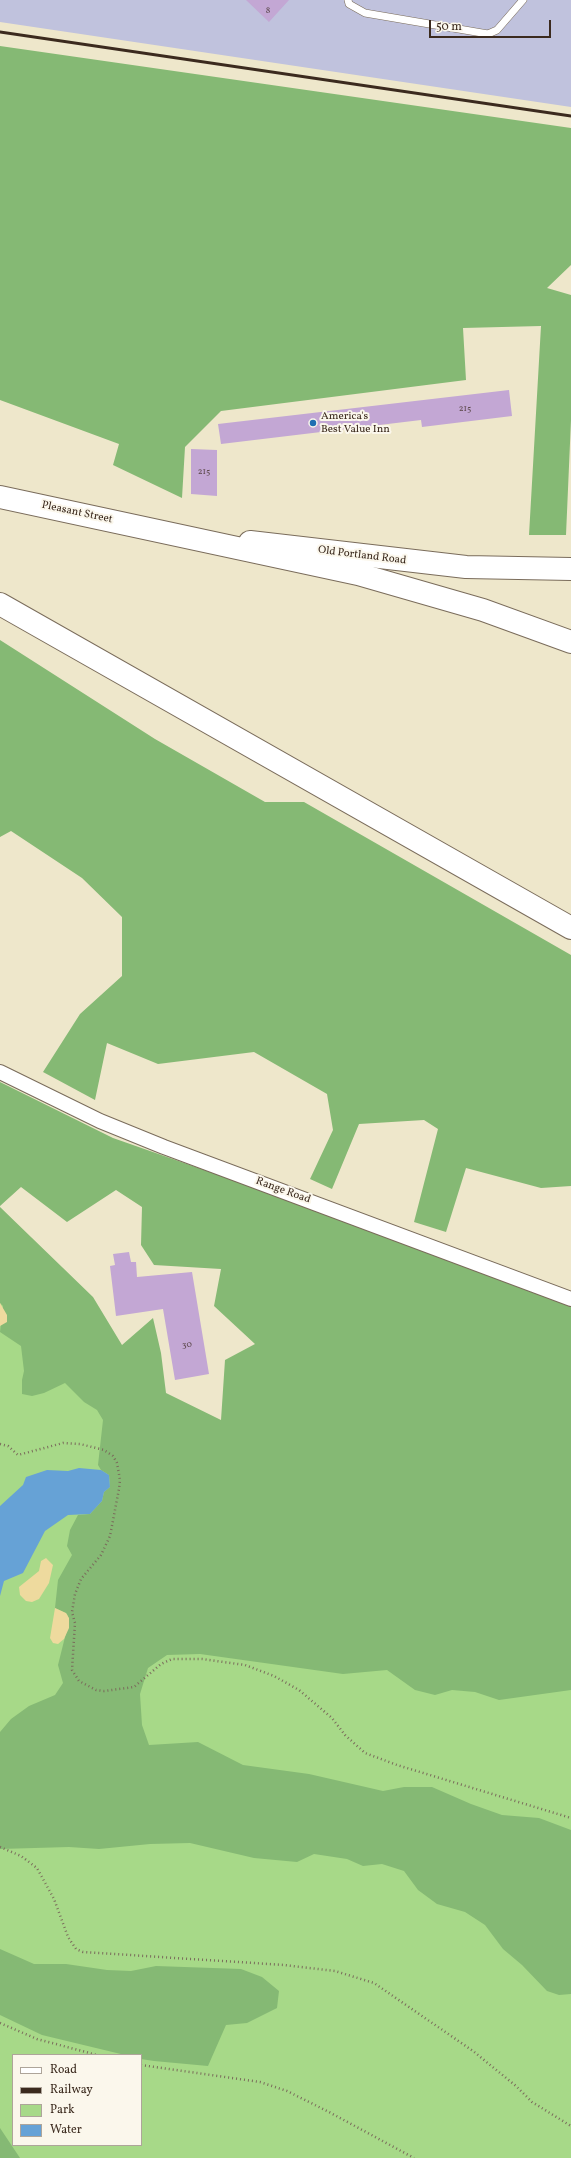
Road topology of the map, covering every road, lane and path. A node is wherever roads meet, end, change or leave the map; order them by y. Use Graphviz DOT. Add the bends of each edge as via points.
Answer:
graph roads {
  1 [pos="348,0"];
  2 [pos="523,0"];
  3 [pos="0,497"];
  4 [pos="42,506"];
  5 [pos="0,508"];
  6 [pos="153,529"];
  7 [pos="571,569"];
  8 [pos="0,604"];
  9 [pos="571,642"];
  10 [pos="571,928"];
  11 [pos="0,1072"];
  12 [pos="571,1299"];
  13 [pos="0,1444"];
  14 [pos="571,1818"];
  15 [pos="0,1847"];
  16 [pos="0,2023"];
  17 [pos="93,2054"];
  18 [pos="142,2065"];
  19 [pos="571,2126"];
  20 [pos="414,2158"];
  1 -- 2 [label="lane" via="349,4 365,13 488,34 497,30"];
  3 -- 4 [label="main road, Pleasant Street"];
  4 -- 5 [label="main road"];
  4 -- 6 [label="main road, Pleasant Street"];
  6 -- 7 [label="main road, Old Portland Road" via="446,566 525,570"];
  6 -- 9 [label="main road" via="358,574 483,610"];
  8 -- 10 [label="main road"];
  11 -- 12 [label="street, Range Road" via="100,1121 164,1147"];
  13 -- 14 [label="path" via="8,1446 18,1455 63,1443 80,1444 104,1450 113,1456 117,1463 120,1489 110,1536 101,1555 81,1579 72,1612 75,1623 72,1670 83,1683 104,1691 134,1688 161,1664 172,1659 202,1659 245,1665 274,1676 299,1690 332,1718 364,1753"];
  15 -- 19 [label="path" via="21,1856 37,1868 54,1898 68,1937 76,1949 83,1952 284,1965 335,1971 374,1983 473,2051 532,2102"];
  16 -- 17 [label="path" via="37,2039"];
  18 -- 20 [label="path" via="260,2082 329,2112"];
}
